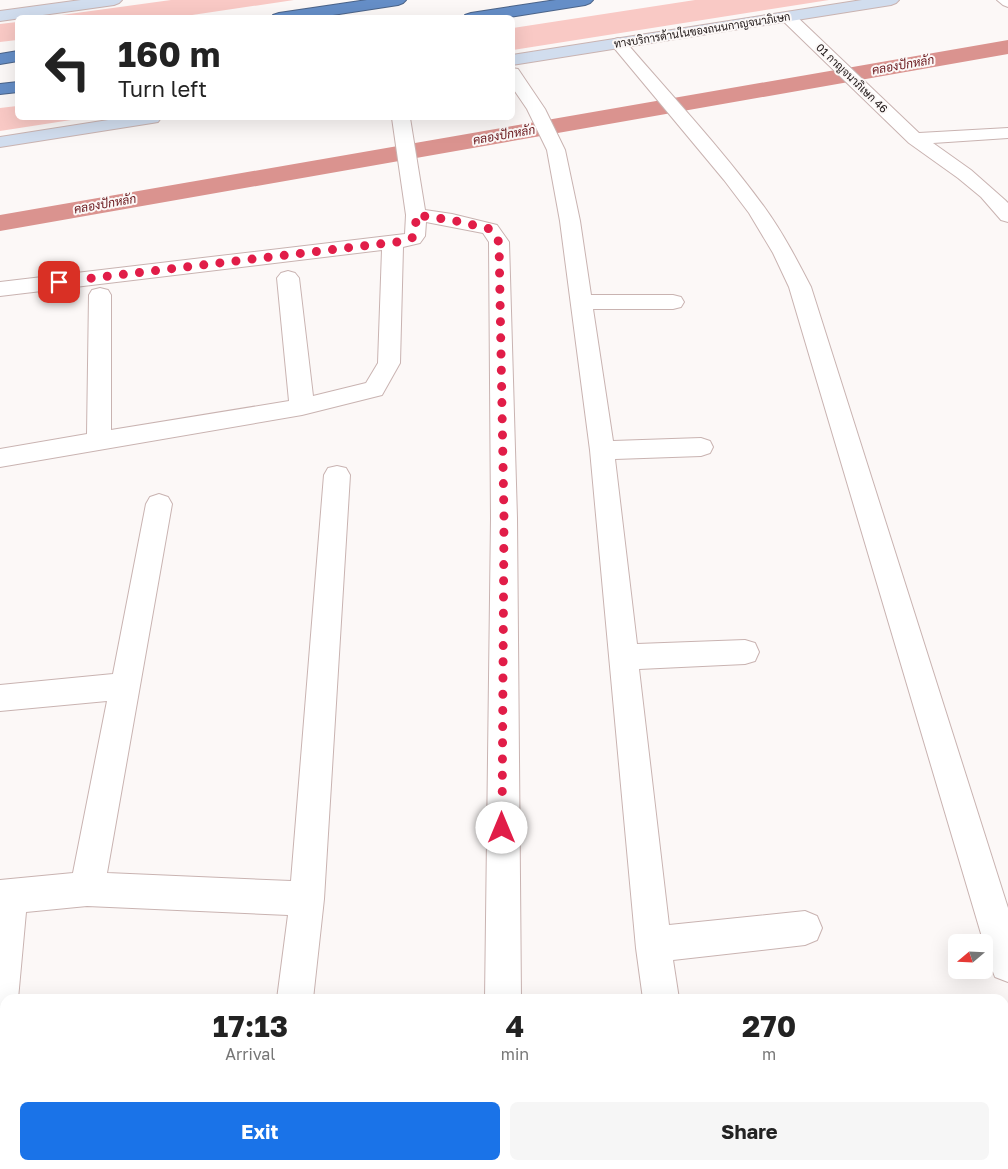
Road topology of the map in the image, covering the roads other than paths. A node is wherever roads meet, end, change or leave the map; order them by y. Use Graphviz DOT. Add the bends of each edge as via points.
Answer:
graph roads {
  1 [pos="114,0"];
  2 [pos="398,0"];
  3 [pos="585,0"];
  4 [pos="891,0"];
  5 [pos="1005,0"];
  6 [pos="1008,2"];
  7 [pos="299,15"];
  8 [pos="489,15"];
  9 [pos="0,16"];
  10 [pos="788,16"];
  11 [pos="618,43"];
  12 [pos="15,56"];
  13 [pos="0,58"];
  14 [pos="515,60"];
  15 [pos="515,78"];
  16 [pos="15,86"];
  17 [pos="0,89"];
  18 [pos="139,120"];
  19 [pos="402,122"];
  20 [pos="1008,133"];
  21 [pos="915,139"];
  22 [pos="0,142"];
  23 [pos="416,215"];
  24 [pos="1008,216"];
  25 [pos="392,244"];
  26 [pos="288,278"];
  27 [pos="0,289"];
  28 [pos="100,295"];
  29 [pos="581,302"];
  30 [pos="673,302"];
  31 [pos="302,407"];
  32 [pos="99,441"];
  33 [pos="701,447"];
  34 [pos="602,450"];
  35 [pos="0,458"];
  36 [pos="337,475"];
  37 [pos="159,504"];
  38 [pos="745,652"];
  39 [pos="623,657"];
  40 [pos="125,686"];
  41 [pos="0,698"];
  42 [pos="87,889"];
  43 [pos="5,897"];
  44 [pos="307,899"];
  45 [pos="805,928"];
  46 [pos="655,944"];
  47 [pos="1008,964"];
  48 [pos="0,994"];
  49 [pos="296,994"];
  50 [pos="503,994"];
  51 [pos="661,994"];
  1 -- 9 [label="main road"];
  2 -- 7 [label="highway"];
  3 -- 8 [label="highway"];
  4 -- 10 [label="main road, ทางบริการด้านในของถนนกาญจนาภิเษก"];
  5 -- 6 [label="street"];
  10 -- 11 [label="main road, ทางบริการด้านในของถนนกาญจนาภิเษก"];
  10 -- 21 [label="street, 01 กาญจนาภิเษก 46"];
  11 -- 14 [label="main road, ทางบริการด้านในของถนนกาญจนาภิเษก"];
  11 -- 47 [label="street" via="758,212 800,288"];
  12 -- 13 [label="highway"];
  15 -- 29 [label="street" via="536,109 556,150"];
  16 -- 17 [label="highway"];
  18 -- 22 [label="main road"];
  19 -- 23 [label="street"];
  20 -- 21 [label="street"];
  21 -- 24 [label="street, 01 กาญจนาภิเษก 46" via="966,174"];
  23 -- 25 [label="street" via="413,239"];
  23 -- 50 [label="street" via="490,229 499,242 504,518"];
  25 -- 27 [label="street"];
  25 -- 31 [label="street" via="389,363 381,380 374,389"];
  26 -- 31 [label="street"];
  28 -- 32 [label="street"];
  29 -- 30 [label="street"];
  29 -- 34 [label="street"];
  31 -- 32 [label="street"];
  32 -- 35 [label="street"];
  33 -- 34 [label="street"];
  34 -- 39 [label="street"];
  36 -- 44 [label="street"];
  37 -- 40 [label="street"];
  38 -- 39 [label="street"];
  39 -- 46 [label="street"];
  40 -- 41 [label="street"];
  40 -- 42 [label="street"];
  42 -- 43 [label="street"];
  42 -- 44 [label="street"];
  43 -- 48 [label="street"];
  44 -- 49 [label="street"];
  45 -- 46 [label="street"];
  46 -- 51 [label="street"];
}
